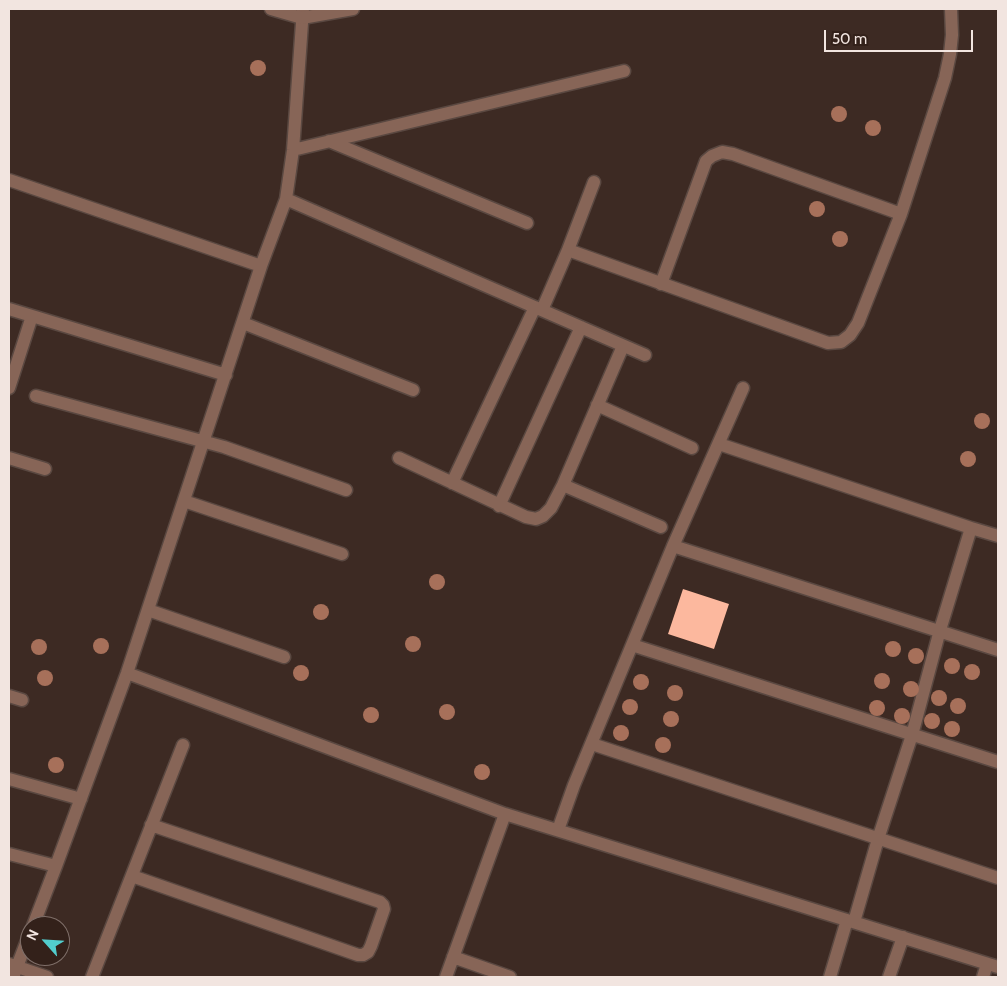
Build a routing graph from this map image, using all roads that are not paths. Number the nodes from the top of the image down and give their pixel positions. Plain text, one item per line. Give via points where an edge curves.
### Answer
1 (271, 9) edge
2 (353, 9) edge
3 (951, 9) edge
4 (303, 14) edge
5 (624, 71) dead end
6 (329, 141) junction
7 (293, 150) junction
8 (9, 180) edge
9 (594, 182) dead end
10 (286, 199) junction
11 (901, 214) junction
12 (527, 223) dead end
13 (568, 250) junction
14 (261, 266) junction
15 (661, 284) junction
16 (9, 309) edge
17 (538, 309) junction
18 (32, 316) junction
19 (243, 323) junction
20 (581, 327) junction
21 (623, 346) junction
22 (645, 355) dead end
23 (226, 375) junction
24 (9, 388) edge
25 (743, 388) dead end
26 (413, 390) dead end
27 (36, 396) dead end
28 (598, 405) junction
29 (204, 442) junction
30 (719, 444) junction
31 (692, 448) dead end
32 (9, 458) edge
33 (399, 458) dead end
34 (45, 469) dead end
35 (452, 483) junction
36 (563, 485) junction
37 (346, 490) dead end
38 (184, 501) junction
39 (499, 506) junction
40 (661, 527) dead end
41 (971, 528) junction
42 (998, 536) edge
43 (674, 546) junction
44 (342, 554) dead end
45 (148, 610) junction
46 (940, 630) junction
47 (632, 645) junction
48 (998, 650) edge
49 (284, 657) dead end
50 (127, 673) junction
51 (9, 696) edge
52 (22, 700) dead end
53 (912, 735) junction
54 (592, 744) junction
55 (183, 746) dead end
56 (998, 762) edge
57 (9, 779) edge
58 (81, 799) junction
59 (505, 814) junction
60 (151, 825) junction
61 (558, 830) junction
62 (878, 839) junction
63 (9, 854) edge
64 (56, 866) junction
65 (132, 876) junction
66 (998, 878) edge
67 (37, 916) edge
68 (851, 921) junction
69 (903, 937) junction
70 (20, 954) edge
71 (453, 958) junction
72 (993, 965) edge
73 (13, 969) edge
74 (97, 976) edge
75 (47, 977) edge
76 (446, 977) edge
77 (510, 977) edge
78 (830, 977) edge
79 (889, 977) edge
80 (983, 977) edge

1 - 4 street
2 - 4 street
3 - 11 street via 952,35 945,78
4 - 7 street
5 - 6 street
6 - 7 street
6 - 12 street
7 - 10 street
8 - 14 street
9 - 13 street
10 - 14 street
10 - 17 street
11 - 15 street via 858,323 841,342 828,343
11 - 15 street via 722,152 706,161
13 - 15 street
13 - 17 street
14 - 19 street
16 - 18 street
17 - 20 street
17 - 35 street
18 - 23 street
18 - 24 street
19 - 23 street
19 - 26 street
20 - 21 street
20 - 39 street
21 - 22 street
21 - 28 street
23 - 29 street
25 - 30 street
27 - 29 street
28 - 31 street
28 - 36 street
29 - 37 street
29 - 38 street
30 - 41 street
30 - 43 street
32 - 34 street
33 - 35 street
35 - 39 street
36 - 39 street via 543,516 526,517
36 - 40 street
38 - 44 street
38 - 45 street
41 - 42 street
41 - 46 street
43 - 46 street
43 - 47 street
45 - 49 street
45 - 50 street
46 - 48 street
46 - 53 street
47 - 53 street
47 - 54 street
50 - 58 street
50 - 59 street
51 - 52 street
53 - 56 street
53 - 62 street
54 - 61 street
54 - 62 street
55 - 60 street
57 - 58 street
58 - 64 street
59 - 61 street
59 - 71 street
60 - 65 street
60 - 65 street via 380,902 384,909 371,946 364,955 358,955
61 - 68 street
62 - 66 street
62 - 68 street
63 - 64 street
64 - 67 street
65 - 74 street
68 - 69 street
68 - 78 street
69 - 72 street
69 - 79 street
70 - 73 street
71 - 76 street
71 - 77 street
72 - 80 street
73 - 75 street

